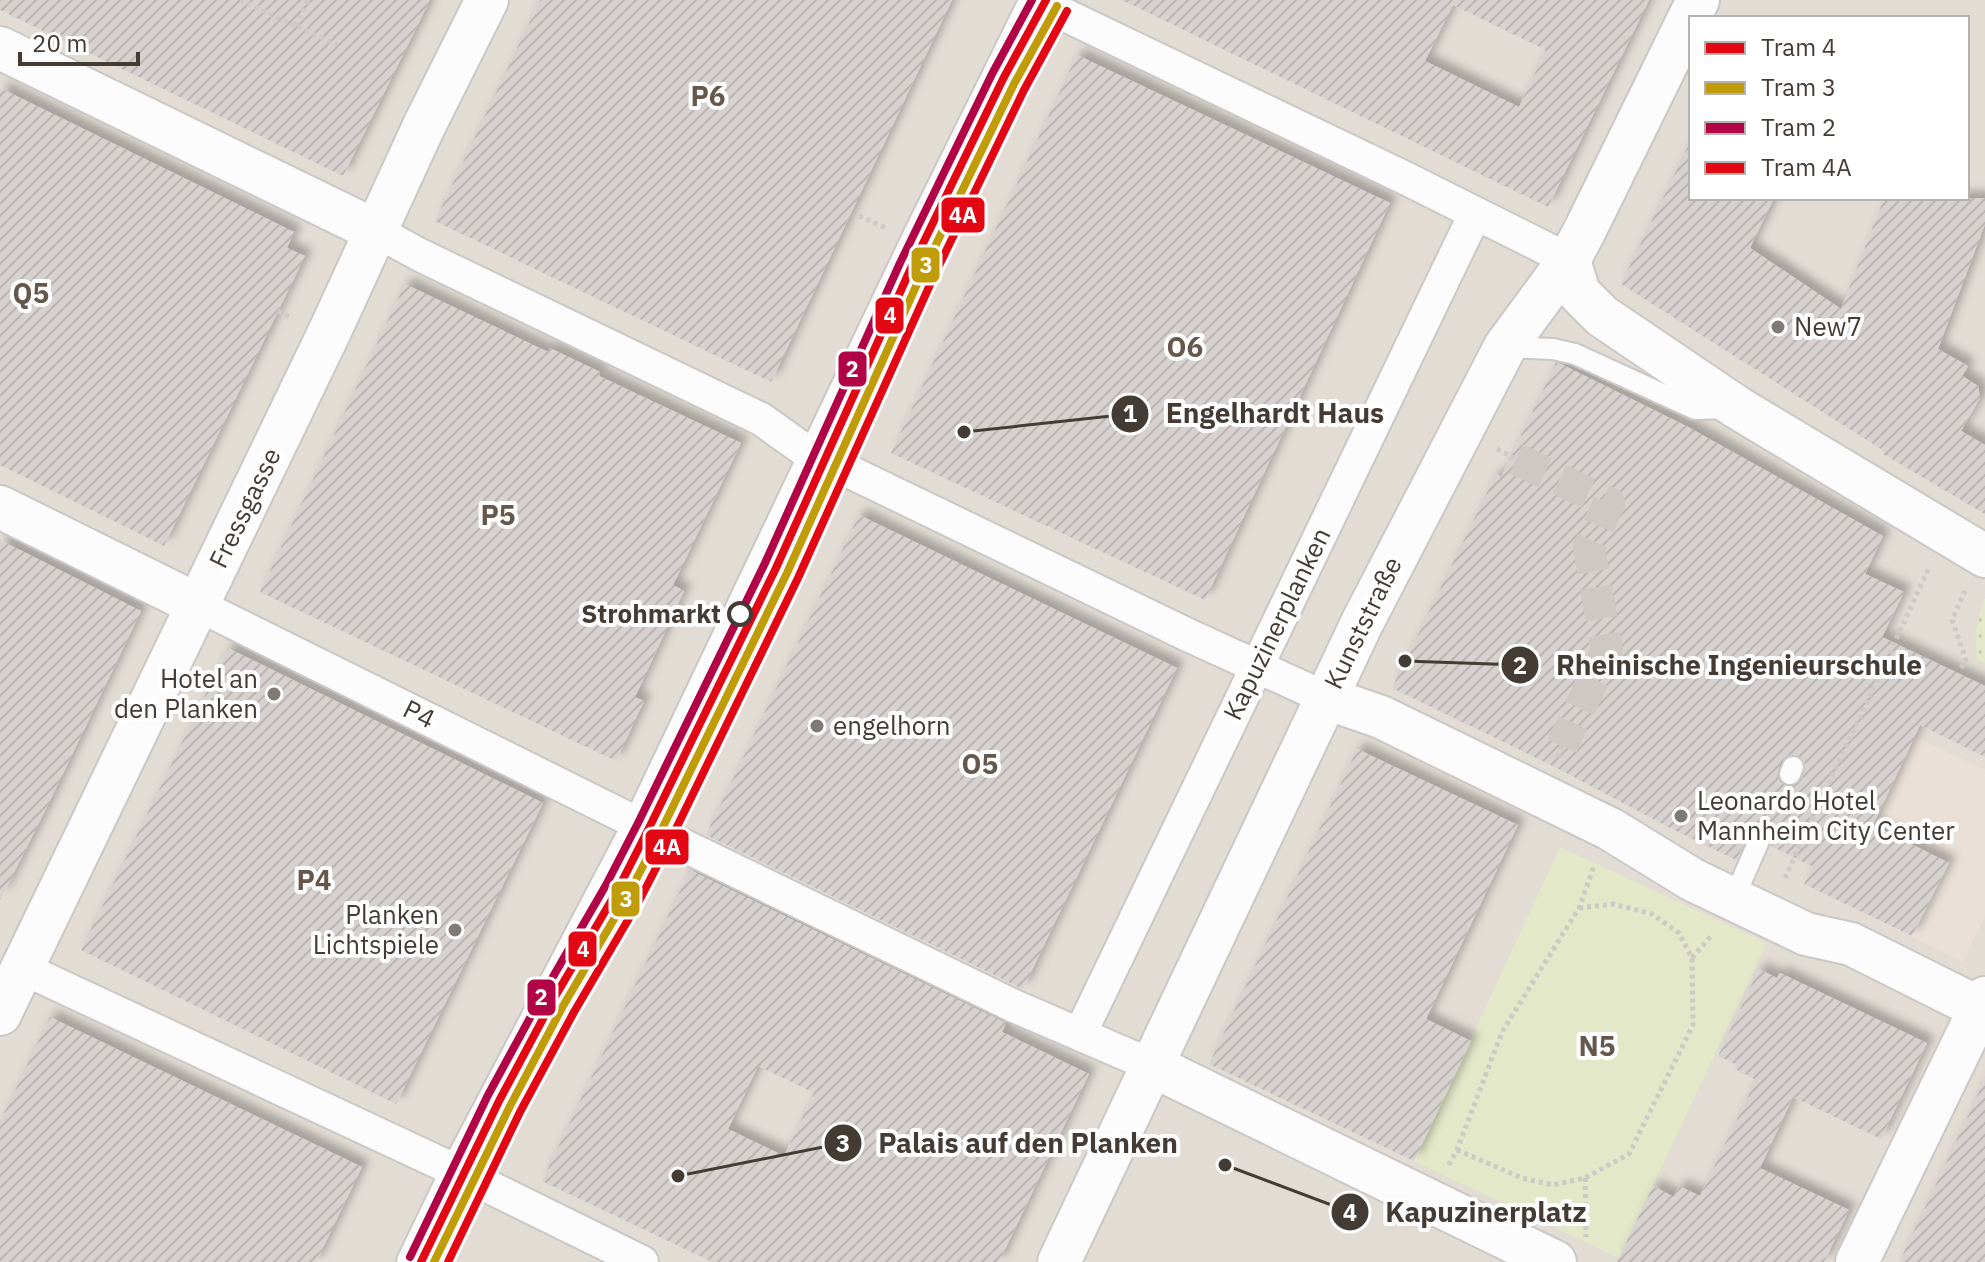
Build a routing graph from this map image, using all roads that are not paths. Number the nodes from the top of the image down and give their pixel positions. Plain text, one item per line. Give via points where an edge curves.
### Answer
1 (487, 0) edge
2 (1036, 1) edge
3 (1689, 18) edge
4 (0, 48) edge
5 (1475, 214) junction
6 (376, 231) junction
7 (1569, 260) junction
8 (1505, 347) junction
9 (1681, 369) junction
10 (1738, 408) junction
11 (1692, 418) junction
12 (815, 455) junction
13 (0, 507) edge
14 (1984, 556) edge
15 (198, 605) junction
16 (1257, 666) junction
17 (1326, 698) junction
18 (640, 823) junction
19 (1759, 841) dead end
20 (1750, 907) junction
21 (11, 962) edge
22 (1983, 1006) edge
23 (0, 1014) edge
24 (1080, 1034) junction
25 (1151, 1065) junction
26 (457, 1171) junction
27 (413, 1262) edge
28 (642, 1262) edge
29 (1059, 1262) edge
30 (1555, 1262) edge
31 (1857, 1262) edge

1 - 6 street, Fressgasse
2 - 5 street
2 - 12 street
3 - 7 street, Kunststraße
4 - 6 street
5 - 7 street
5 - 16 street, Kapuzinerplanken
6 - 12 street via 761,419
6 - 15 street, Fressgasse
7 - 8 street, Kunststraße
7 - 9 street via 1579,293 1602,316
8 - 11 lane via 1575,354
8 - 17 street, Kunststraße
9 - 10 street
9 - 11 lane via 1692,391
10 - 11 lane
10 - 14 street
12 - 16 street
12 - 18 street
13 - 15 street
15 - 18 street, P4
15 - 21 street, Fressgasse
16 - 17 street
16 - 24 street, Kapuzinerplanken
17 - 20 street via 1381,717 1596,822
17 - 25 street, Kunststraße
18 - 24 street, P4
18 - 26 street
19 - 20 lane
20 - 22 street via 1806,934 1851,944
21 - 23 street, Fressgasse
21 - 26 street
22 - 31 street
24 - 25 street, P4
25 - 29 street, Kunststraße
25 - 30 street
26 - 27 street
26 - 28 street

